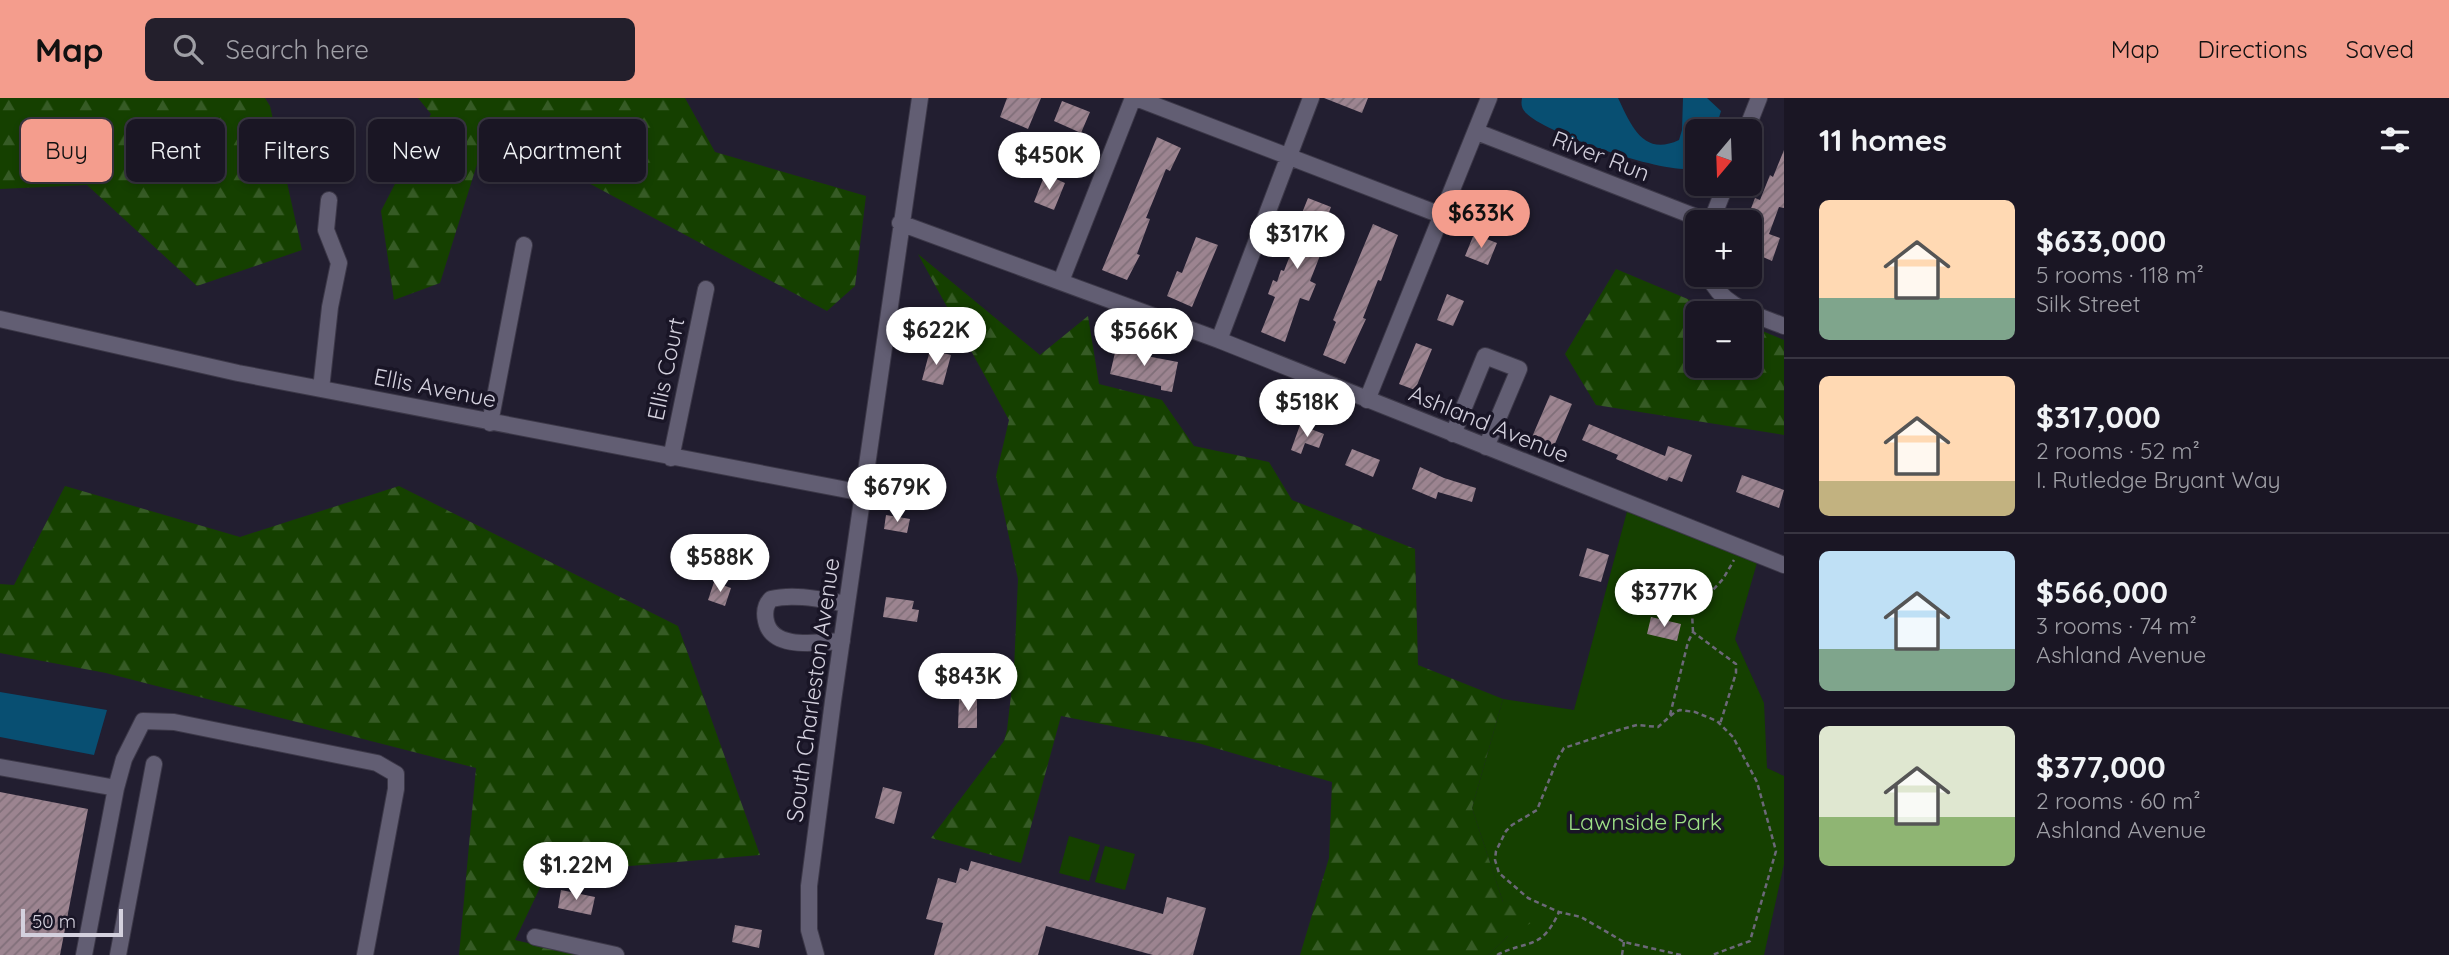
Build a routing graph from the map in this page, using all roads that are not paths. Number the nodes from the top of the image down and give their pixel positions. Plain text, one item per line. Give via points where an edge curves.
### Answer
1 (920, 98) edge
2 (1135, 98) edge
3 (1311, 98) edge
4 (1489, 98) edge
5 (1759, 98) edge
6 (1751, 119) edge
7 (1477, 132) junction
8 (1290, 156) junction
9 (329, 200) dead end
10 (1685, 212) edge
11 (1441, 215) junction
12 (901, 223) junction
13 (524, 245) dead end
14 (1061, 281) junction
15 (1714, 287) edge
16 (706, 289) dead end
17 (0, 320) edge
18 (1784, 326) edge
19 (1219, 341) junction
20 (321, 389) junction
21 (1367, 400) junction
22 (490, 422) junction
23 (1453, 434) junction
24 (1486, 447) junction
25 (671, 458) junction
26 (863, 494) junction
27 (1784, 565) edge
28 (847, 604) junction
29 (842, 641) junction
30 (154, 764) dead end
31 (0, 767) edge
32 (116, 788) junction
33 (535, 937) dead end
34 (84, 955) edge
35 (118, 955) edge
36 (365, 955) edge
37 (616, 955) edge
38 (816, 955) edge

1 - 12 street, South Charleston Avenue
2 - 8 street
2 - 14 street
3 - 8 street
4 - 7 street
5 - 6 street
7 - 10 street, River Run
7 - 11 street
8 - 11 street
8 - 19 street
9 - 20 street via 326,230 339,263
11 - 21 street
12 - 14 street, Ashland Avenue
12 - 26 street, South Charleston Avenue
13 - 22 street
14 - 19 street, Ashland Avenue
15 - 18 street via 1724,300
16 - 25 street, Ellis Court
17 - 20 street, Ellis Avenue
19 - 21 street, Ashland Avenue
20 - 22 street, Ellis Avenue
21 - 23 street, Ashland Avenue
22 - 25 street, Ellis Avenue
23 - 24 street, Ashland Avenue
23 - 24 street via 1485,356 1519,369
24 - 27 street, Ashland Avenue
25 - 26 street, Ellis Avenue
26 - 28 street, South Charleston Avenue
28 - 29 street, South Charleston Avenue
28 - 29 street via 779,597 765,610 772,634 780,639
29 - 38 street, South Charleston Avenue via 809,886 809,930
30 - 35 street
31 - 32 street
32 - 34 street
32 - 36 street via 143,721 174,722 377,763 396,774
33 - 37 street

